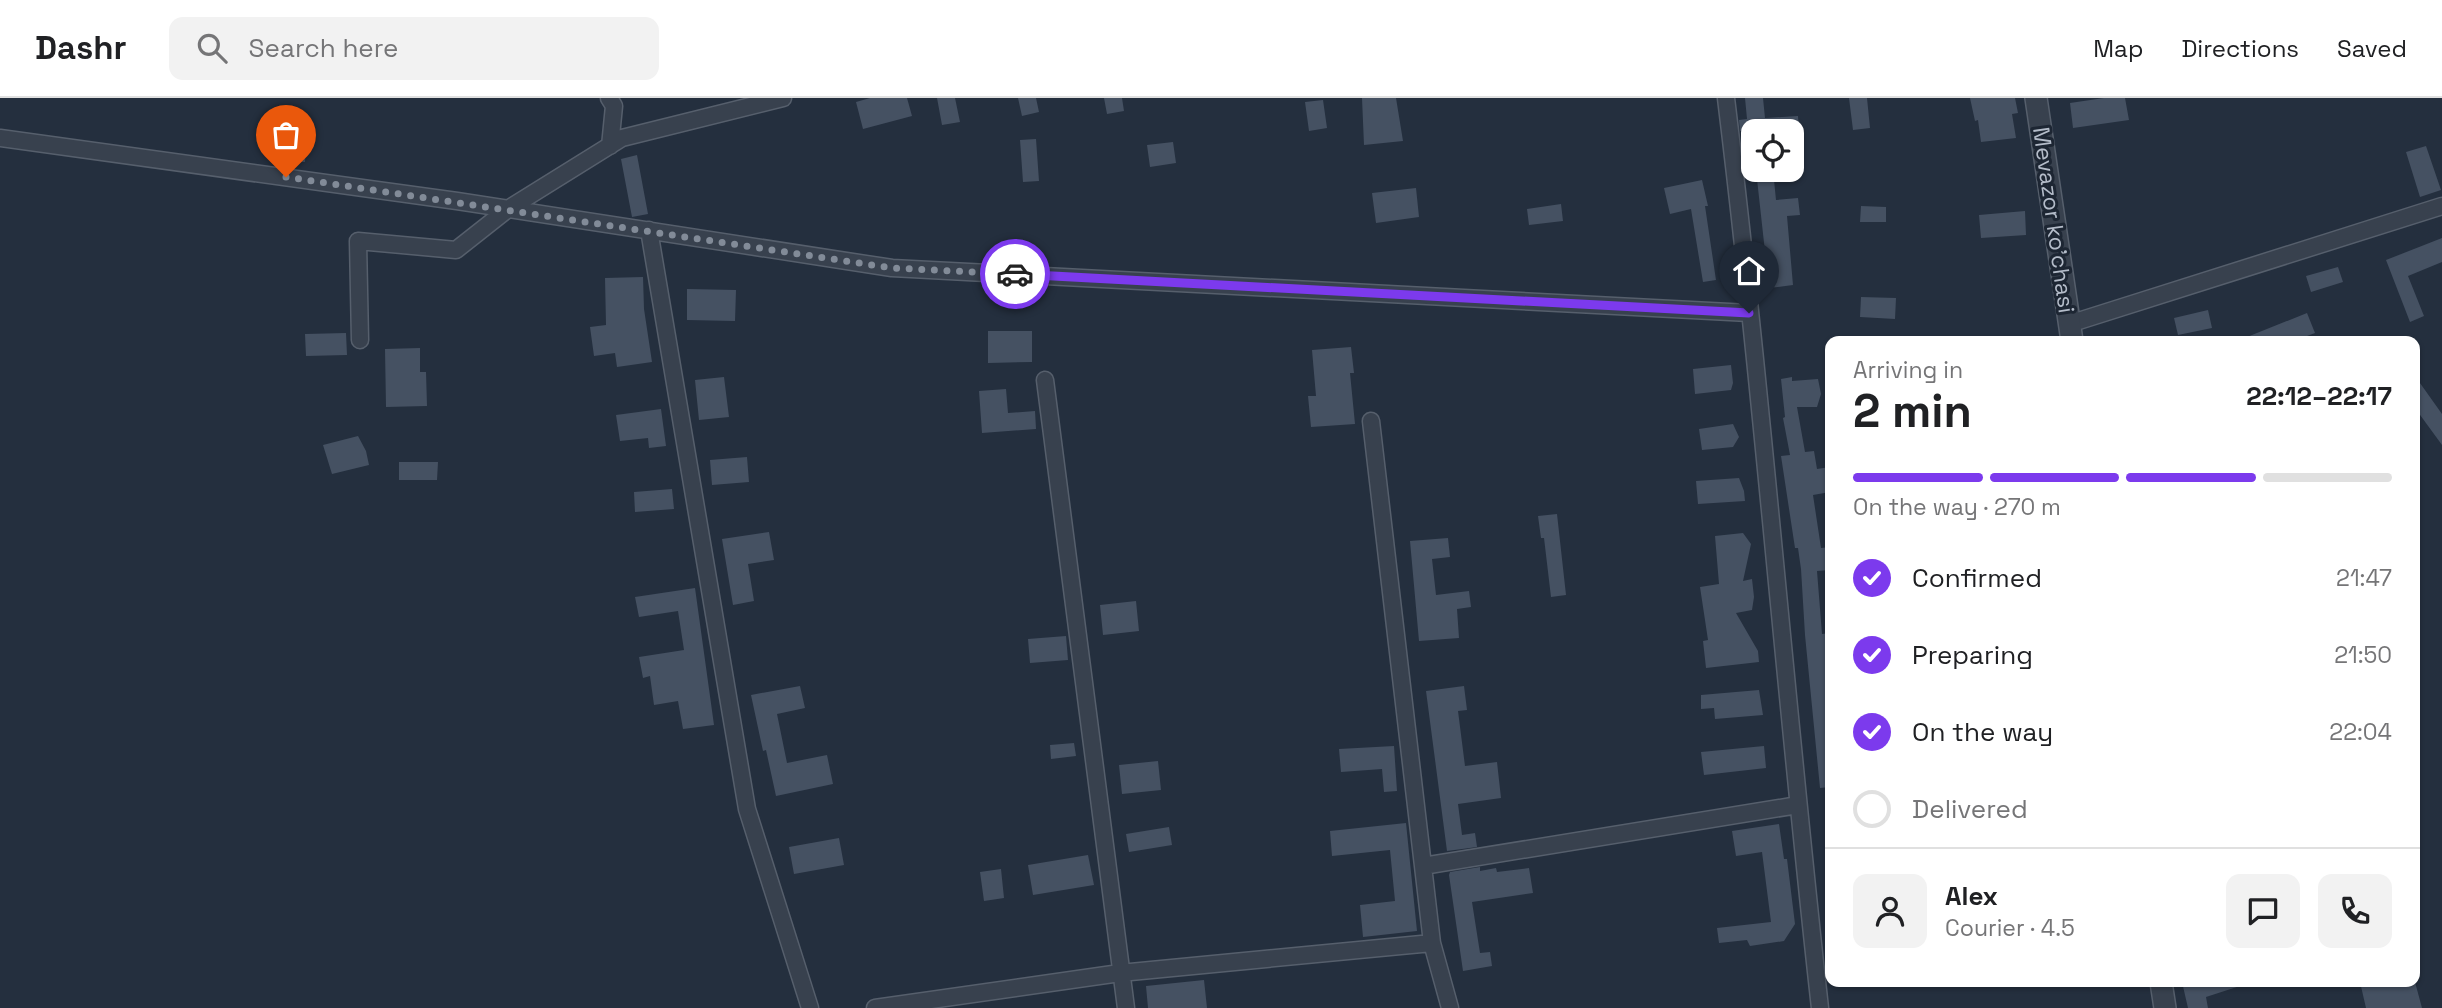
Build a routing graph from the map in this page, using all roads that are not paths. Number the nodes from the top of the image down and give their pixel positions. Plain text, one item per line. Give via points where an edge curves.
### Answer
1 (608, 98) edge
2 (783, 98) edge
3 (1726, 98) edge
4 (2036, 98) edge
5 (0, 138) edge
6 (610, 146) junction
7 (2442, 206) edge
8 (508, 209) junction
9 (649, 230) junction
10 (1749, 313) junction
11 (2071, 332) edge
12 (360, 340) dead end
13 (1045, 380) dead end
14 (1371, 421) dead end
15 (1798, 805) junction
16 (1423, 866) junction
17 (1432, 943) junction
18 (1120, 973) junction
19 (2162, 987) edge
20 (810, 1008) edge
21 (875, 1008) edge
22 (1126, 1008) edge
23 (1450, 1008) edge
24 (1820, 1008) edge
25 (2165, 1008) edge

1 - 6 street via 614,106
2 - 6 street via 622,138
3 - 10 street
4 - 11 street, Mevazor ko'chasi
5 - 8 street
6 - 8 street
7 - 11 street
8 - 9 street
8 - 12 street via 456,250 358,241
9 - 10 street via 892,268
9 - 20 street via 747,809
10 - 15 street
13 - 18 street
14 - 16 street
15 - 16 street
15 - 24 street
16 - 17 street
17 - 18 street
17 - 23 street
18 - 21 street
18 - 22 street
19 - 25 street

